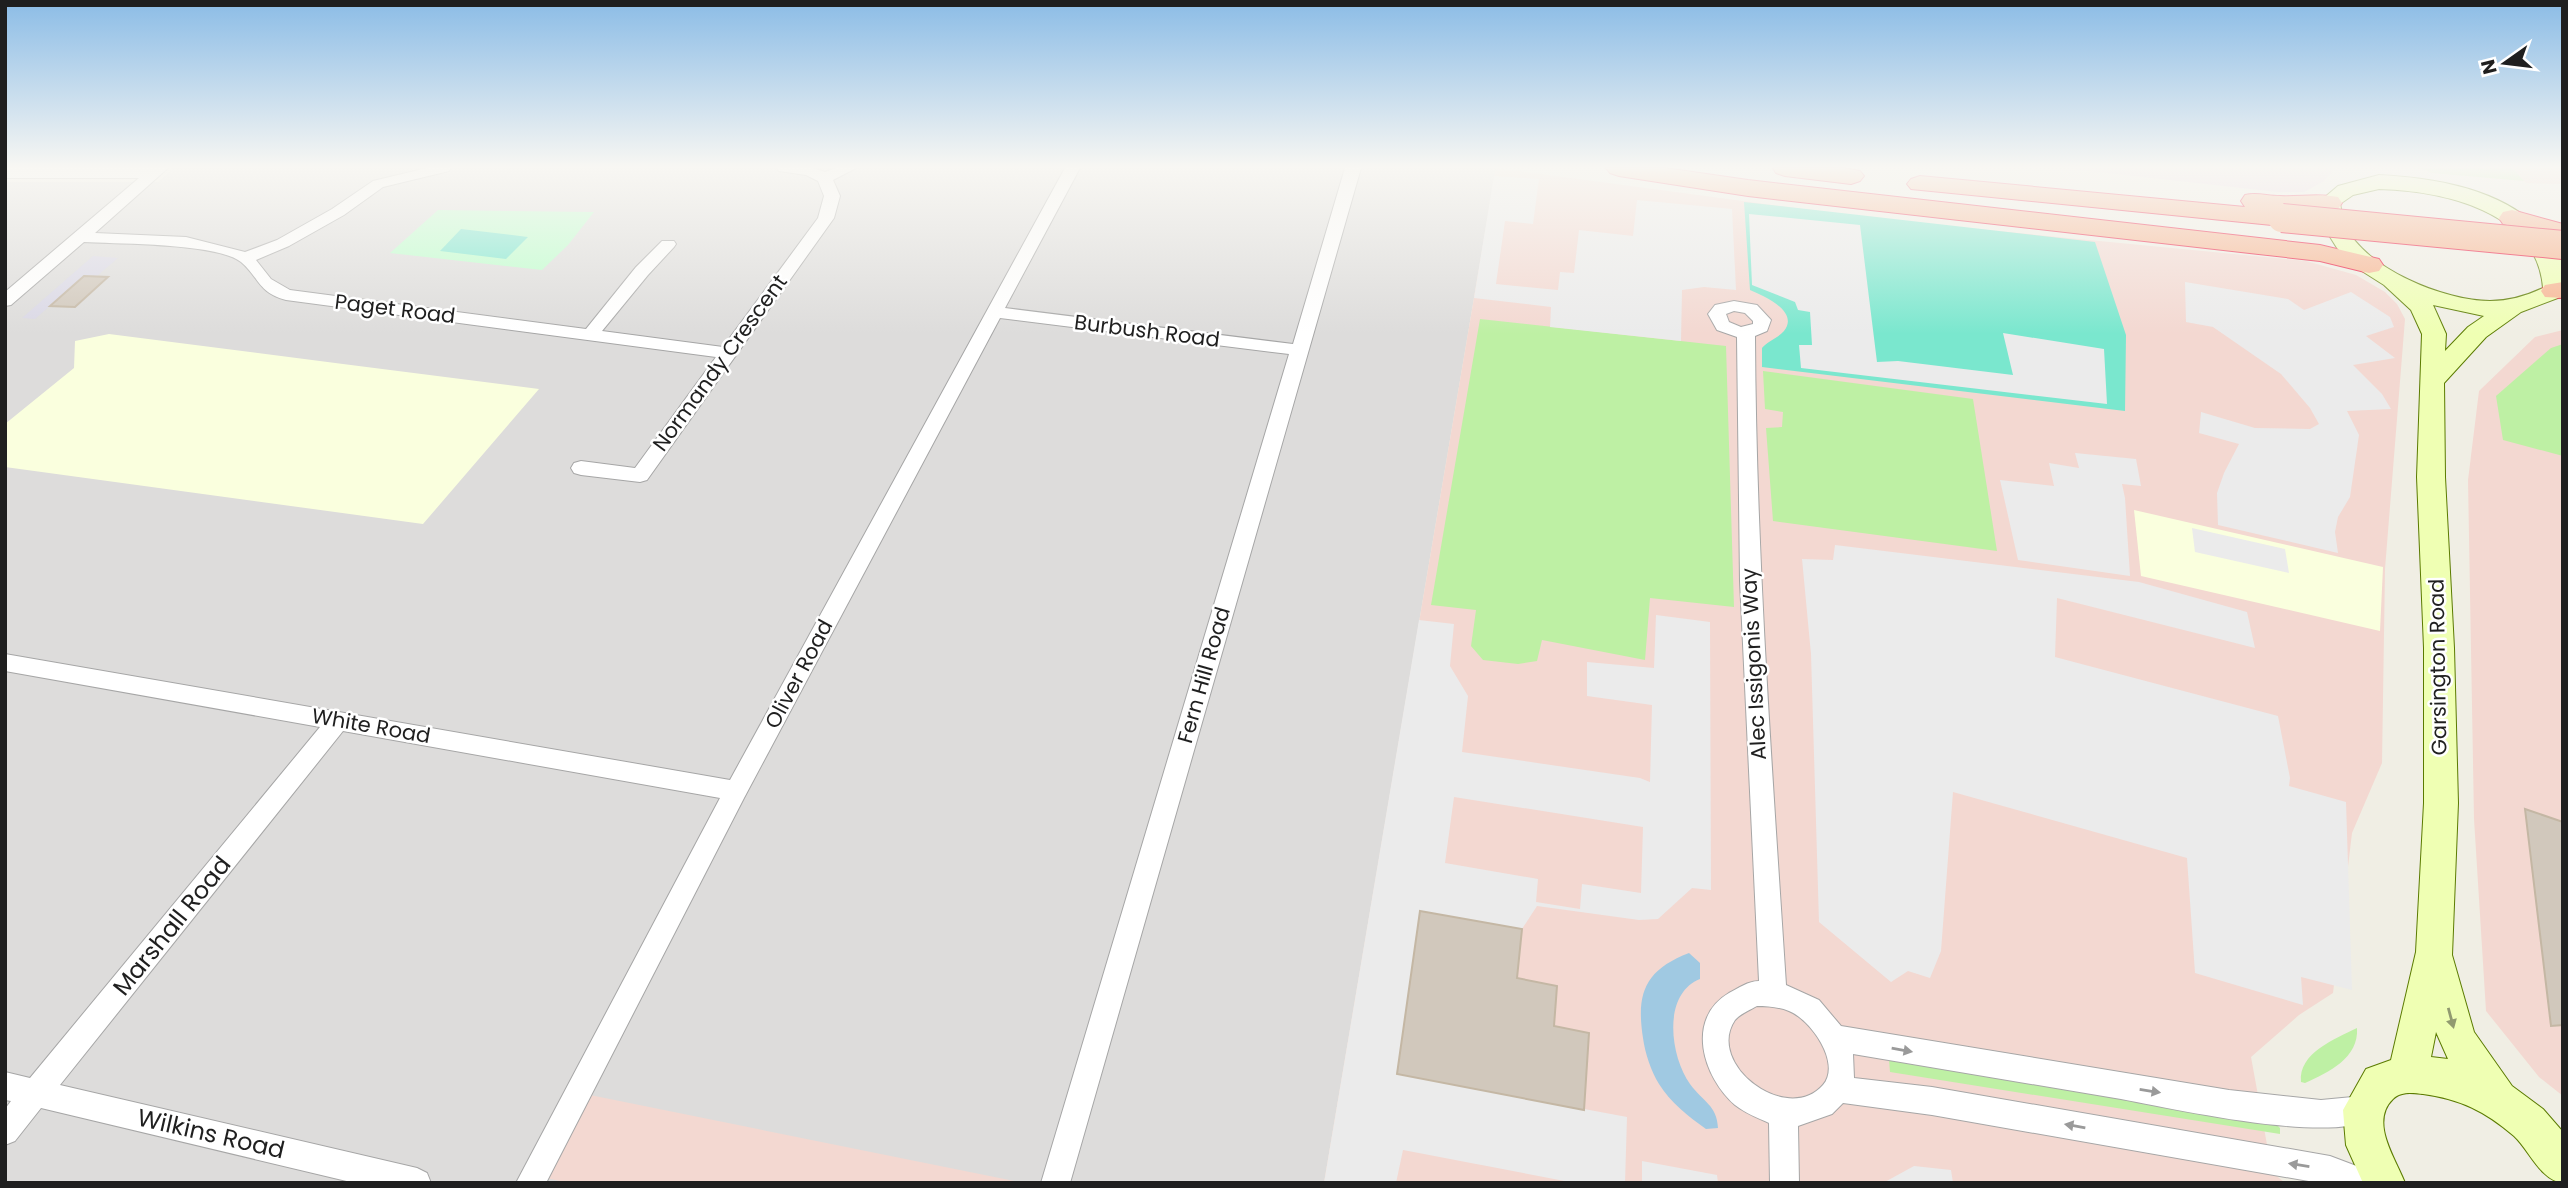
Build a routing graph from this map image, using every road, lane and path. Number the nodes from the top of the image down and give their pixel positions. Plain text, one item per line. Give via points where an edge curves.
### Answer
1 (96, 223) edge
2 (318, 223) edge
3 (822, 223) edge
4 (1042, 223) edge
5 (1337, 223) edge
6 (2060, 223) edge
7 (2267, 223) edge
8 (2272, 223) edge
9 (2333, 223) edge
10 (2518, 223) edge
11 (2532, 223) edge
12 (2286, 225) junction
13 (2563, 232) edge
14 (80, 237) junction
15 (668, 244) dead end
16 (2563, 245) edge
17 (246, 258) junction
18 (2563, 258) edge
19 (2369, 265) junction
20 (2393, 281) junction
21 (2559, 290) edge
22 (5, 301) edge
23 (2512, 307) junction
24 (994, 312) junction
25 (592, 334) junction
26 (1746, 334) dead end
27 (1300, 350) junction
28 (727, 353) junction
29 (2431, 381) junction
30 (581, 468) dead end
31 (5, 662) edge
32 (338, 721) junction
33 (736, 791) junction
34 (2434, 952) junction
35 (1773, 993) junction
36 (1835, 1038) junction
37 (2408, 1073) junction
38 (5, 1086) edge
39 (1837, 1089) junction
40 (36, 1093) junction
41 (2498, 1100) junction
42 (2363, 1110) junction
43 (1783, 1112) junction
44 (5, 1131) edge
45 (2557, 1152) edge
46 (418, 1183) edge
47 (530, 1183) edge
48 (1055, 1183) edge
49 (1785, 1183) edge
50 (2365, 1183) edge
51 (2385, 1183) edge

1 - 14 street
2 - 17 street
3 - 28 street, Normandy Crescent
4 - 24 street, Oliver Road
5 - 27 street, Fern Hill Road
6 - 19 highway via 2320,253
7 - 12 highway
8 - 12 highway
9 - 19 main road via 2343,241
10 - 21 main road via 2551,264
11 - 13 highway
12 - 16 highway, bridge
12 - 18 highway
14 - 17 street via 186,242
14 - 22 street
15 - 25 street
17 - 25 street, Paget Road via 265,283 286,295
19 - 20 main road
20 - 23 main road via 2450,304
20 - 29 main road, Garsington Road via 2423,307 2434,334
21 - 23 main road
23 - 29 main road via 2477,332
24 - 27 street, Burbush Road
24 - 33 street, Oliver Road
25 - 28 street, Paget Road
26 - 35 street, Alec Issigonis Way via 1752,629
27 - 48 street, Fern Hill Road
28 - 30 street, Normandy Crescent via 634,483
29 - 34 main road, Garsington Road via 2441,790
31 - 32 street, White Road
32 - 33 street, White Road
32 - 40 street, Marshall Road
33 - 47 street, Oliver Road
34 - 37 main road
34 -> 41 main road via 2456,1040
35 - 36 street via 1809,1008
35 - 43 street via 1745,996 1724,1010 1714,1042 1718,1061 1743,1095 1762,1107
36 - 39 street via 1842,1074
36 -> 42 street via 2229,1104 2321,1114
37 - 41 main road via 2458,1080
37 - 42 main road via 2380,1083
38 - 40 street, Wilkins Road
39 - 43 street via 1815,1109
50 -> 39 street via 2330,1170 1932,1101
40 - 44 street, Marshall Road
40 - 46 street, Wilkins Road
41 - 45 main road
42 - 51 main road via 2366,1145
43 - 49 street

